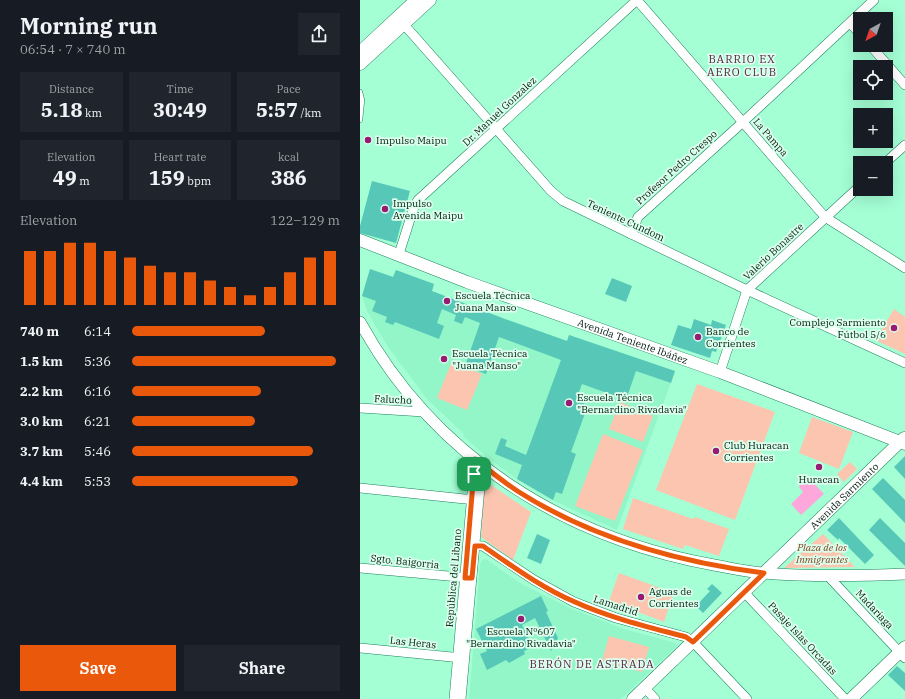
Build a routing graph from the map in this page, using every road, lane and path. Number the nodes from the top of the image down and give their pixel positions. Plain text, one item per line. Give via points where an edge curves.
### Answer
1 (416, 0) edge
2 (430, 0) edge
3 (637, 0) edge
4 (874, 0) edge
5 (401, 21) junction
6 (850, 23) junction
7 (853, 26) edge
8 (360, 52) edge
9 (876, 52) edge
10 (360, 64) edge
11 (905, 85) edge
12 (360, 92) edge
13 (360, 120) edge
14 (743, 122) junction
15 (496, 128) junction
16 (905, 145) edge
17 (893, 156) edge
18 (853, 192) edge
19 (825, 217) junction
20 (631, 234) junction
21 (360, 240) edge
22 (399, 254) junction
23 (905, 268) edge
24 (747, 290) junction
25 (360, 322) edge
26 (905, 364) edge
27 (720, 372) junction
28 (360, 408) edge
29 (424, 412) junction
30 (903, 441) edge
31 (478, 462) junction
32 (360, 488) edge
33 (475, 499) junction
34 (471, 546) junction
35 (360, 568) edge
36 (764, 573) junction
37 (905, 574) edge
38 (828, 576) junction
39 (468, 578) junction
40 (744, 592) junction
41 (693, 642) junction
42 (360, 648) edge
43 (903, 653) edge
44 (460, 657) junction
45 (645, 688) junction
46 (454, 699) edge
47 (461, 699) edge
48 (633, 699) edge
49 (655, 699) edge
50 (747, 699) edge
51 (845, 699) edge
52 (851, 699) edge

1 - 5 main road
2 - 5 main road
3 - 14 street, La Pampa
3 - 15 street, Dr. Manuel Gonzalez
4 - 6 street, Profesor Pedro Crespo
5 - 8 main road
5 - 10 main road
5 - 15 street, Teniente Cundom
6 - 7 street
6 - 14 street, Profesor Pedro Crespo
9 - 11 street
12 - 13 lane
14 - 19 street, La Pampa
14 - 20 street, Profesor Pedro Crespo via 638,217
15 - 20 street, Teniente Cundom via 563,202
15 - 22 street, Dr. Manuel Gonzalez via 418,200
16 - 17 street
18 - 19 street, Valerio Bonastre
19 - 23 street, La Pampa
19 - 24 street, Valerio Bonastre
20 - 24 street, Teniente Cundom
21 - 22 main road, Avenida Teniente Ibáñez
22 - 27 main road, Avenida Teniente Ibáñez via 467,282
24 - 26 street, Teniente Cundom
24 - 27 street, Valerio Bonastre
25 - 29 street via 386,364
27 - 30 main road, Avenida Teniente Ibáñez
28 - 29 street, Falucho
29 - 31 street
30 - 36 main road, Avenida Sarmiento
31 - 33 street, República del Libano
31 - 36 street via 524,495 588,529 687,560
32 - 33 street
33 - 34 street, República del Libano
34 - 39 street, República del Libano
34 - 41 street, Lamadrid via 483,546 534,580 574,602 616,618 686,637
35 - 39 street, Sgto. Baigorria
36 - 38 street
36 - 40 main road, Avenida Sarmiento
37 - 38 street
38 - 43 street, Madariaga
39 - 44 street, República del Libano
40 - 41 main road, Avenida Sarmiento
40 - 51 street, Pasaje Islas Orcadas
41 - 45 main road, Avenida Sarmiento
41 - 50 street, Lamadrid
42 - 44 street, Las Heras
43 - 52 main road
44 - 46 street, República del Libano
44 - 47 street, República del Libano
45 - 48 main road, Avenida Sarmiento
45 - 49 street

